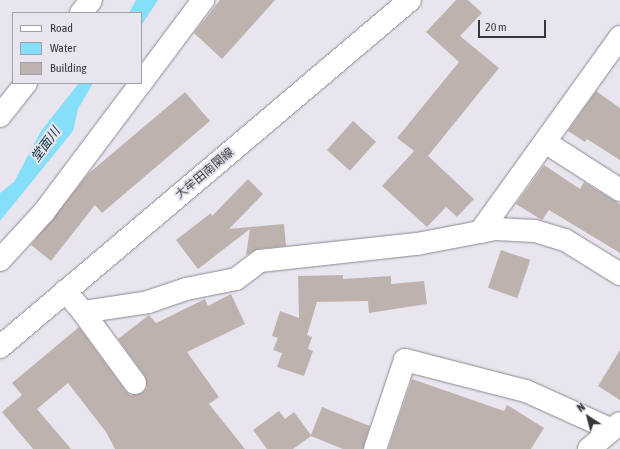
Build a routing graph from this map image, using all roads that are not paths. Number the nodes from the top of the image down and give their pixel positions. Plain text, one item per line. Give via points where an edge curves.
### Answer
1 (91, 0) edge
2 (203, 0) edge
3 (410, 0) edge
4 (82, 12) edge
5 (620, 38) edge
6 (142, 82) edge
7 (25, 84) edge
8 (140, 84) edge
9 (0, 116) edge
10 (545, 142) junction
11 (620, 190) edge
12 (480, 232) junction
13 (0, 260) edge
14 (620, 274) edge
15 (65, 291) junction
16 (83, 312) junction
17 (0, 347) edge
18 (135, 384) dead end
19 (616, 427) edge
20 (375, 449) edge
21 (589, 449) edge

1 - 4 street
2 - 6 street
3 - 15 street, 大牟田南関線
5 - 10 street
7 - 9 street
8 - 13 street via 44,212
10 - 11 street
10 - 12 street
12 - 14 street via 496,229 536,232 565,240
12 - 16 street via 417,244 260,261 236,279 186,289 148,302
15 - 16 street
15 - 17 street, 大牟田南関線
16 - 18 street
19 - 20 street via 526,391 405,360
19 - 21 street

